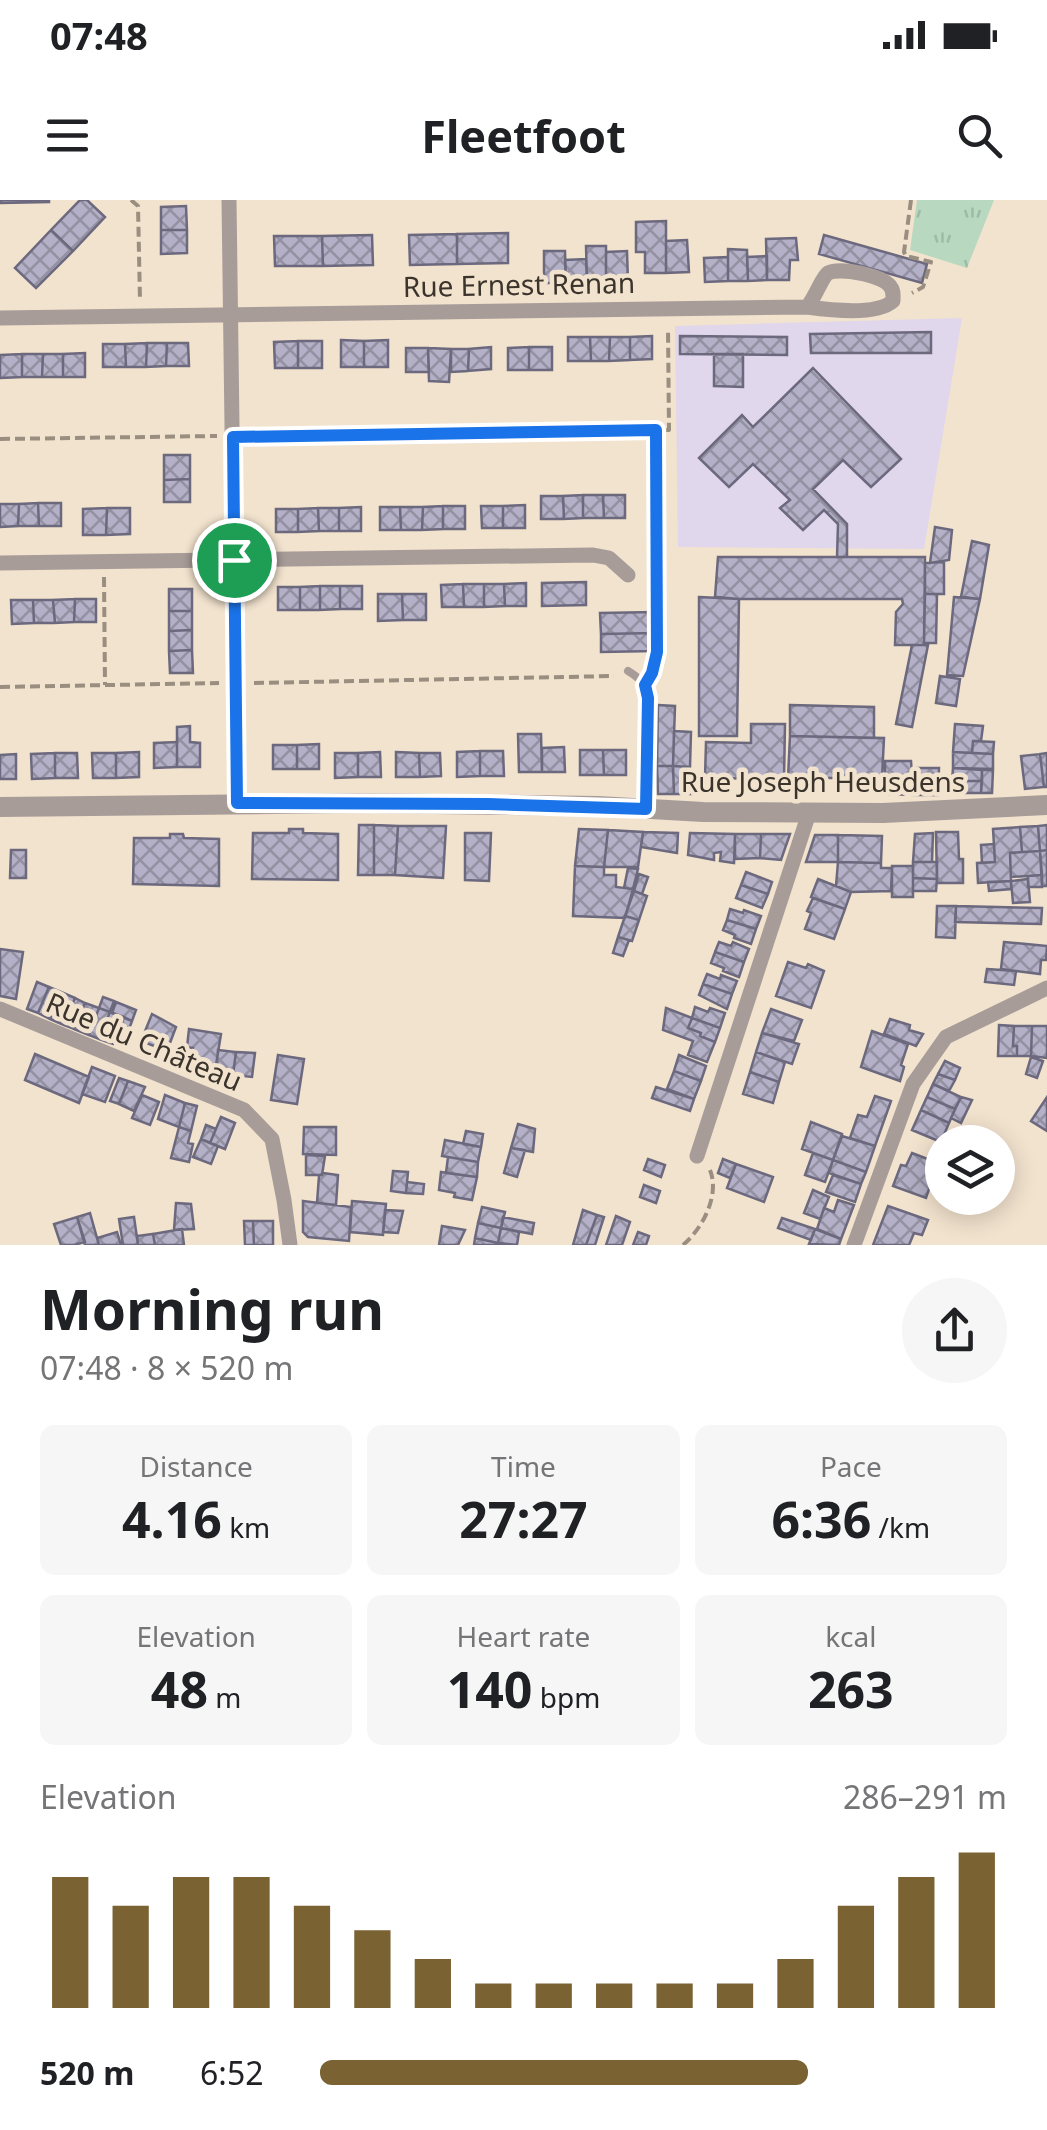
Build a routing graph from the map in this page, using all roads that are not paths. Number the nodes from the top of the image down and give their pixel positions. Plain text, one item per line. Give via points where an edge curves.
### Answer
1 (229, 200) edge
2 (807, 307) junction
3 (231, 314) junction
4 (0, 318) edge
5 (234, 560) junction
6 (0, 563) edge
7 (628, 575) dead end
8 (628, 671) road end
9 (237, 803) junction
10 (1047, 805) edge
11 (0, 807) edge
12 (646, 809) junction
13 (809, 813) junction
14 (1044, 993) edge
15 (0, 1009) edge
16 (698, 1156) road end
17 (290, 1245) edge
18 (854, 1245) edge

1 - 3 street
2 - 2 street, Rue Ernest Renan via 823,279 842,270 879,279 893,297 880,309
2 - 3 street, Rue Ernest Renan
3 - 4 street, Rue Ernest Renan
3 - 5 street
5 - 6 street
5 - 7 street via 593,555
5 - 9 street
8 - 12 lane via 645,685 648,698
9 - 11 street, Rue Joseph Heusdens
9 - 12 street, Rue Joseph Heusdens
10 - 13 street, Rue Joseph Heusdens
12 - 13 street, Rue Joseph Heusdens
13 - 16 street
14 - 18 street via 946,1037 913,1084
15 - 17 street, Rue du Château via 244,1110 272,1139

